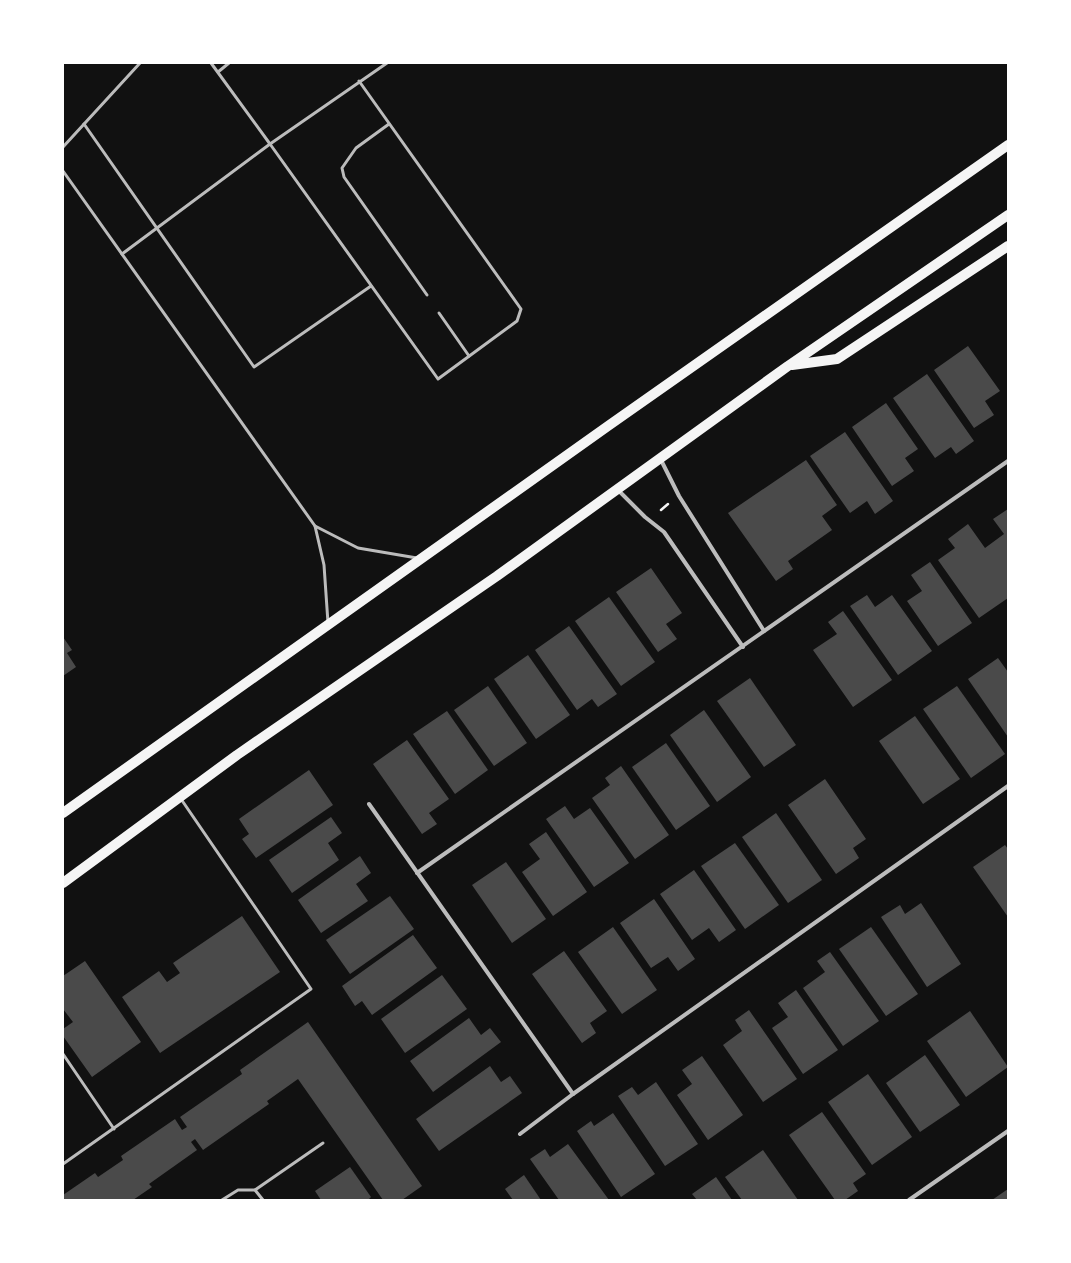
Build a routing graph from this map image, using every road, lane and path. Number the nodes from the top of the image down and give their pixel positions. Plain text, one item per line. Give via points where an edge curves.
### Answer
1 (140, 63) edge
2 (211, 63) edge
3 (229, 63) edge
4 (387, 63) edge
5 (218, 72) junction
6 (359, 81) junction
7 (84, 124) junction
8 (389, 124) junction
9 (270, 144) junction
10 (1008, 145) edge
11 (63, 147) edge
12 (63, 171) edge
13 (1008, 215) edge
14 (156, 228) junction
15 (1008, 246) edge
16 (122, 254) junction
17 (371, 286) junction
18 (427, 295) dead end
19 (439, 313) dead end
20 (469, 356) junction
21 (788, 366) junction
22 (659, 457) junction
23 (1008, 461) edge
24 (617, 488) junction
25 (670, 503) dead end
26 (661, 510) dead end
27 (314, 526) junction
28 (421, 559) junction
29 (328, 625) junction
30 (764, 631) junction
31 (743, 647) junction
32 (1008, 786) edge
33 (180, 798) junction
34 (369, 804) dead end
35 (63, 813) edge
36 (417, 873) junction
37 (63, 883) edge
38 (63, 1054) edge
39 (573, 1094) junction
40 (114, 1130) junction
41 (1008, 1131) edge
42 (520, 1134) dead end
43 (323, 1143) dead end
44 (63, 1164) edge
45 (255, 1190) junction
46 (222, 1200) edge
47 (263, 1200) edge
48 (909, 1200) edge

1 - 7 lane
2 - 5 lane
3 - 5 lane
4 - 6 lane
5 - 9 lane
6 - 8 lane
6 - 9 lane
7 - 11 lane
7 - 14 lane
8 - 18 lane via 356,148 342,168 344,177
8 - 20 lane via 521,310 517,321
9 - 14 lane
9 - 17 lane
10 - 28 main road
12 - 16 lane
13 - 21 main road
14 - 16 lane
14 - 17 lane via 254,367
15 - 21 main road via 837,358
16 - 27 lane
17 - 20 lane via 438,379
19 - 20 lane
21 - 22 main road
22 - 24 main road
22 - 30 street via 679,496
23 - 30 street
24 - 31 street via 645,517 664,532
24 - 33 main road via 496,576 236,755
25 - 26 path
27 - 28 lane via 358,548
27 - 29 lane via 324,565
28 - 29 main road
29 - 35 main road
30 - 31 street
31 - 36 street
32 - 39 street
33 - 37 main road
33 - 40 lane via 312,989
34 - 36 street
36 - 39 street
38 - 40 lane
39 - 42 street
40 - 44 lane
41 - 48 street
43 - 45 lane
45 - 46 lane via 238,1190
45 - 47 lane

